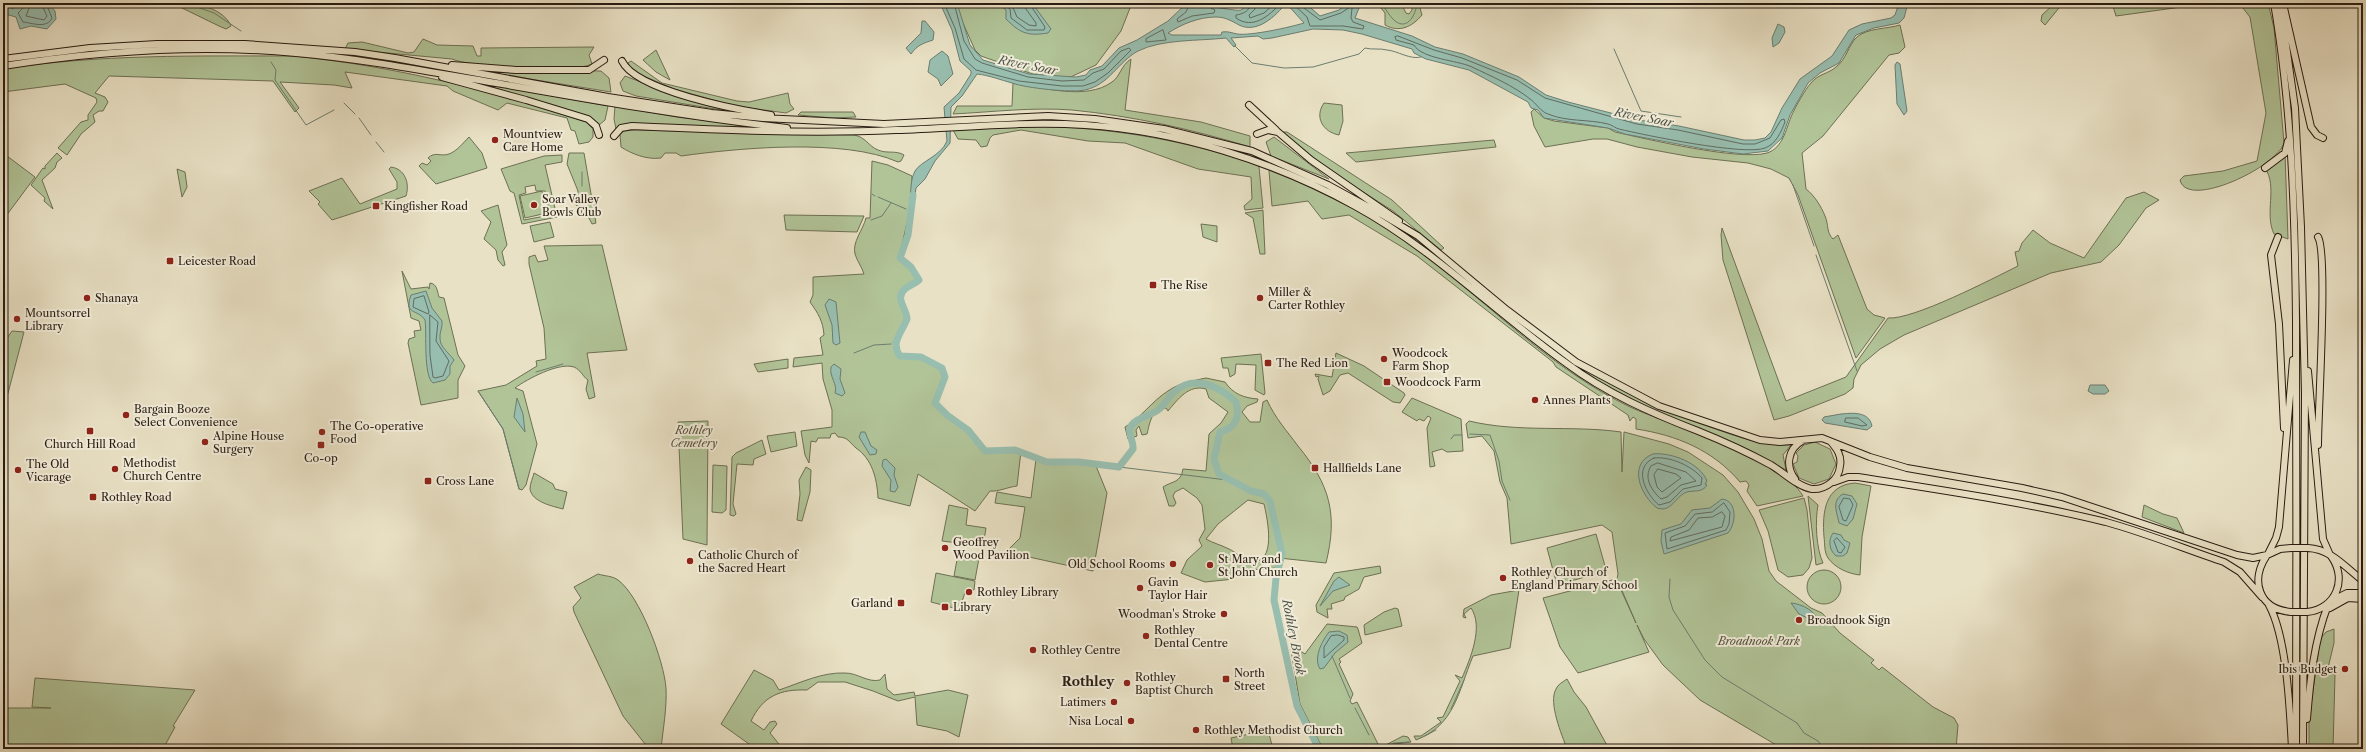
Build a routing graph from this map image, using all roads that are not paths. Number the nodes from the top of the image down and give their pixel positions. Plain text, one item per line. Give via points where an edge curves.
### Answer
1 (2274, 3) edge
2 (2280, 3) edge
3 (2283, 3) edge
4 (331, 54) junction
5 (395, 58) junction
6 (3, 59) edge
7 (604, 60) dead end
8 (622, 61) dead end
9 (3, 66) edge
10 (399, 66) junction
11 (2285, 80) junction
12 (1250, 105) dead end
13 (804, 120) junction
14 (812, 131) junction
15 (1278, 132) junction
16 (1257, 134) dead end
17 (599, 135) dead end
18 (614, 136) dead end
19 (2323, 138) dead end
20 (2265, 168) dead end
21 (1418, 236) junction
22 (2278, 237) dead end
23 (2318, 237) dead end
24 (2303, 304) junction
25 (2296, 321) junction
26 (1803, 440) junction
27 (1828, 440) junction
28 (2284, 463) junction
29 (1796, 481) junction
30 (2318, 481) junction
31 (1832, 482) junction
32 (2268, 554) junction
33 (2331, 555) junction
34 (2363, 581) edge
35 (2363, 593) edge
36 (2262, 597) junction
37 (2363, 599) edge
38 (2333, 600) junction
39 (2269, 605) junction
40 (2328, 605) junction
41 (2326, 612) junction
42 (2292, 749) edge
43 (2296, 749) edge
44 (2304, 749) edge

1 - 11 highway
2 - 24 highway via 2295,108 2302,226
3 - 19 highway via 2311,127 2316,135
4 - 5 highway via 355,52
4 - 6 highway via 245,44 158,44 90,48
4 - 9 highway via 154,51 93,54
4 - 10 highway
5 - 7 highway via 477,67 554,71 589,70
5 - 13 highway via 705,112
8 - 13 highway via 629,72 639,78 698,100
10 - 14 highway via 711,119
10 - 17 highway via 588,119 596,126
11 - 20 highway via 2288,145 2285,152
11 - 25 highway via 2291,141
12 - 15 highway
13 - 21 highway via 884,124 1048,116 1095,119 1164,129 1243,148 1284,164 1357,200
14 - 18 highway via 632,126 621,128
14 - 29 highway via 883,131 1012,124 1087,125 1163,136 1242,156 1284,172 1354,205 1414,244 1501,314 1590,379 1657,416 1743,451
15 - 16 highway via 1268,130
15 - 21 highway via 1311,160
21 - 26 highway via 1557,348 1611,382 1659,406 1746,436 1772,441
22 - 28 highway via 2271,260 2279,324
23 - 30 highway via 2321,243 2322,281
24 - 30 highway
24 - 44 highway
25 - 28 highway
25 - 43 highway
26 - 27 highway via 1816,437
26 - 29 highway via 1794,447 1789,458 1790,470
27 - 31 highway via 1837,450 1841,461 1839,473
27 - 32 highway via 1907,468 2062,497 2237,555 2253,558
28 - 32 highway via 2279,527
29 - 31 highway via 1811,489 1822,488
30 - 33 highway via 2323,539
31 - 36 highway via 1858,476 1994,499 2108,523 2224,562 2240,572
32 - 33 highway, bridge via 2280,549 2308,548
32 - 36 highway via 2258,577
33 - 34 highway
33 - 38 highway via 2339,576
35 - 38 highway via 2347,593
36 - 39 highway
37 - 41 highway via 2343,600
38 - 40 highway
39 - 40 highway, bridge via 2280,611 2291,612 2307,612
39 - 42 highway via 2278,627 2286,676
40 - 41 highway
41 - 44 highway via 2313,663

